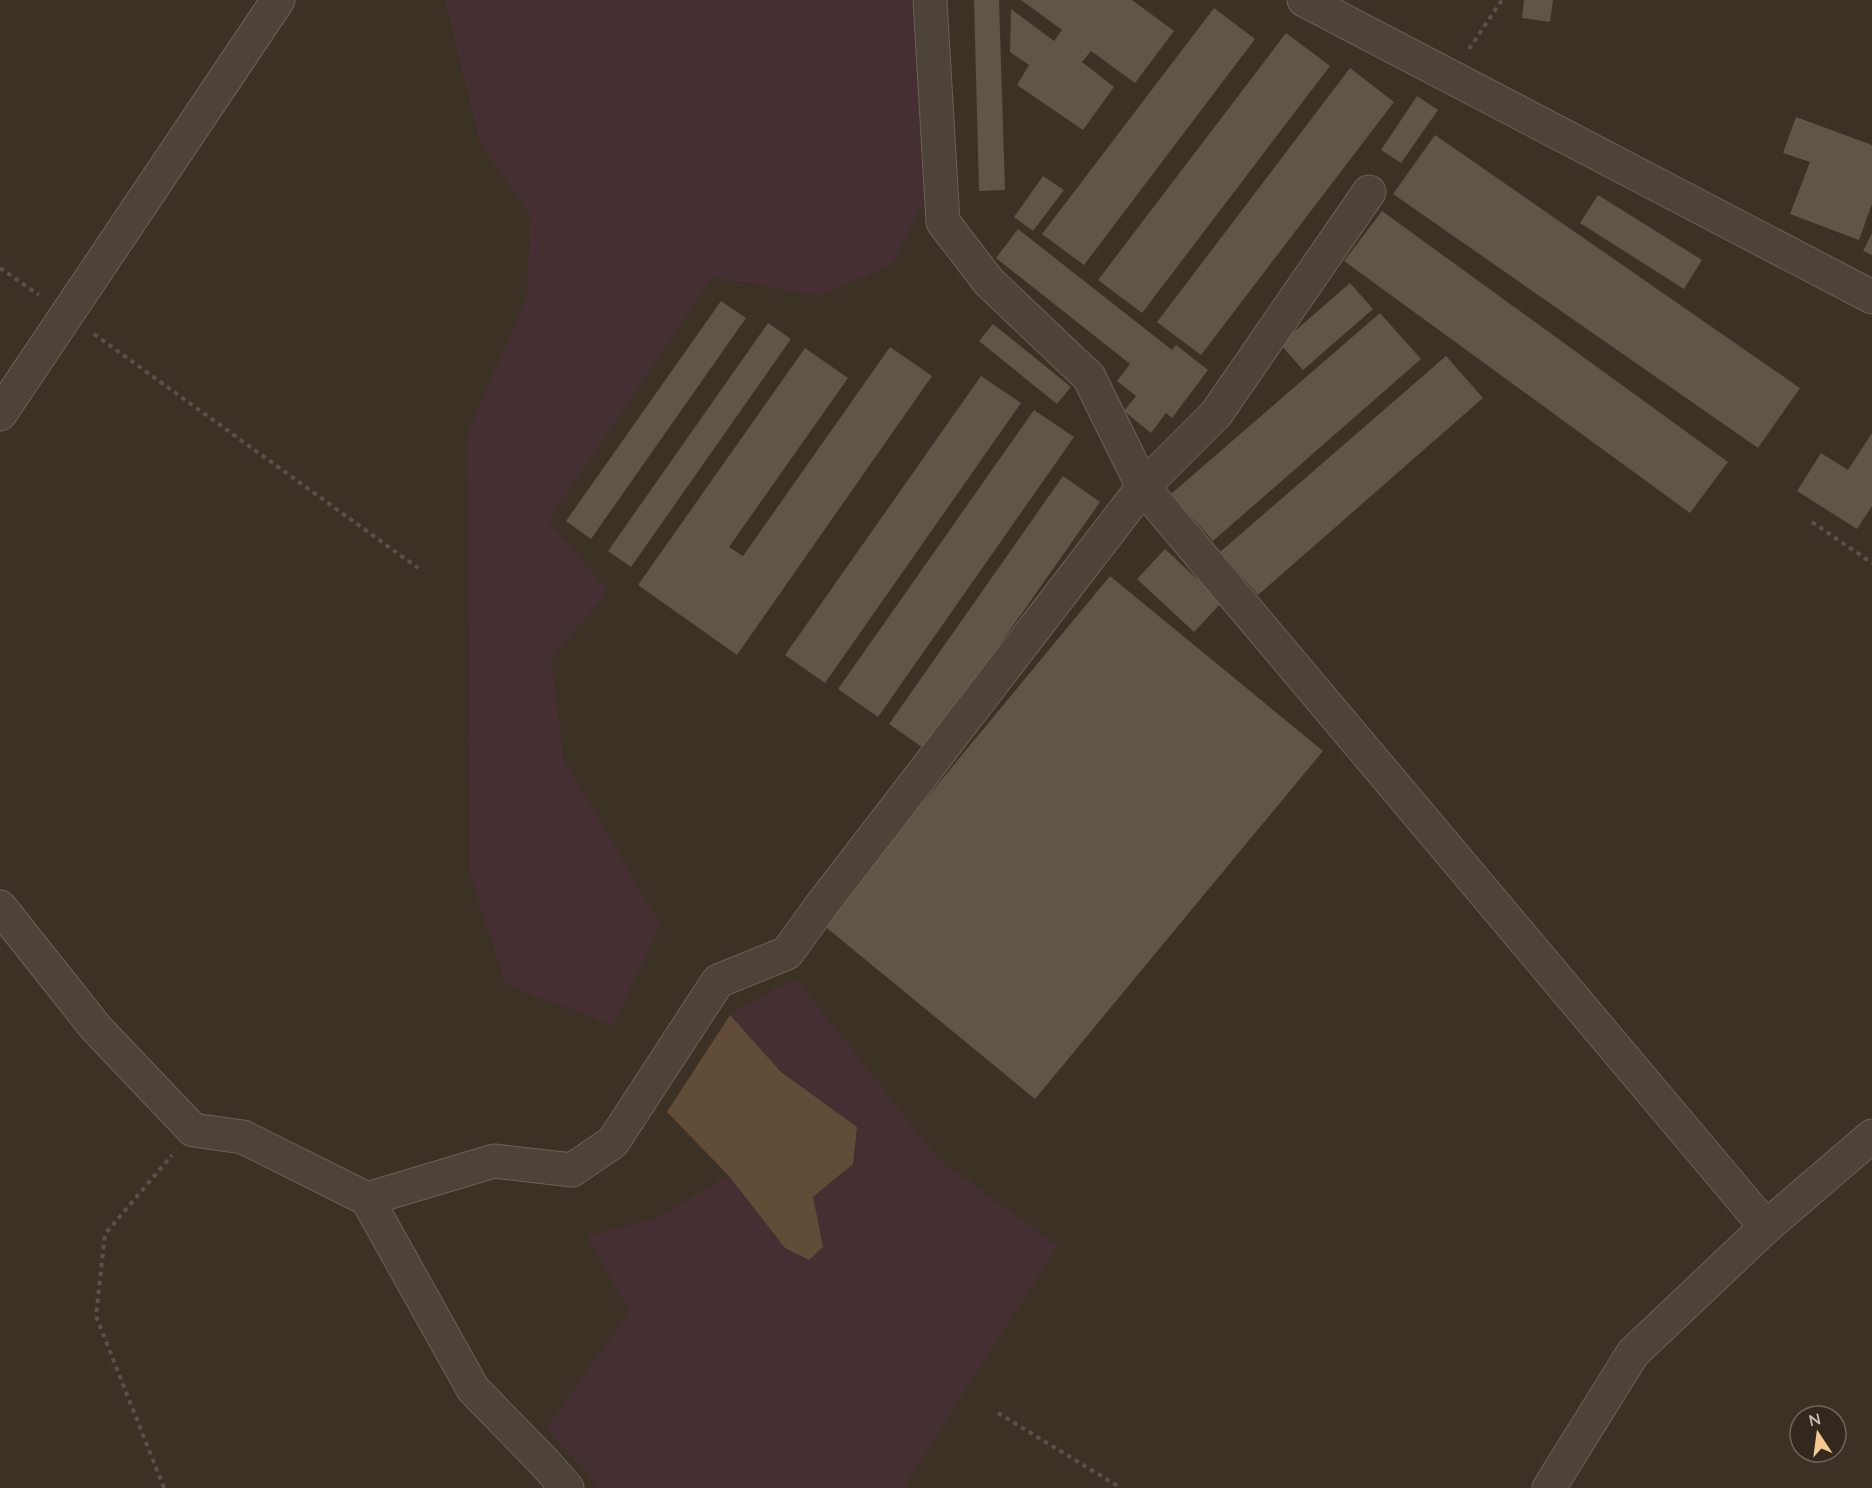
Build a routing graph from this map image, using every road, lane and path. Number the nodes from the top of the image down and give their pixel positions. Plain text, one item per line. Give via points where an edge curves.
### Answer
1 (278, 0) edge
2 (930, 0) edge
3 (1304, 0) edge
4 (1502, 0) edge
5 (1451, 76) junction
6 (1369, 192) dead end
7 (0, 268) edge
8 (1872, 297) edge
9 (68, 315) junction
10 (0, 414) edge
11 (1143, 487) junction
12 (1812, 522) dead end
13 (1872, 564) edge
14 (418, 568) dead end
15 (0, 907) edge
16 (193, 1130) junction
17 (1872, 1136) edge
18 (367, 1198) junction
19 (1766, 1227) junction
20 (998, 1413) dead end
21 (164, 1488) edge
22 (567, 1488) edge
23 (1121, 1488) edge
24 (1549, 1488) edge

1 - 9 street
2 - 11 street via 942,222 989,282 1089,377
3 - 5 street
4 - 5 path
5 - 8 street
6 - 11 street via 1216,414
7 - 9 path
9 - 10 street
9 - 14 path
11 - 18 street via 787,953 718,981 613,1142 572,1170 494,1161
11 - 19 street
12 - 13 path
15 - 16 street via 96,1028
16 - 18 street via 243,1137
16 - 21 path via 105,1234 96,1316
17 - 19 street
18 - 22 street via 473,1389
19 - 24 street via 1633,1353
20 - 23 path

